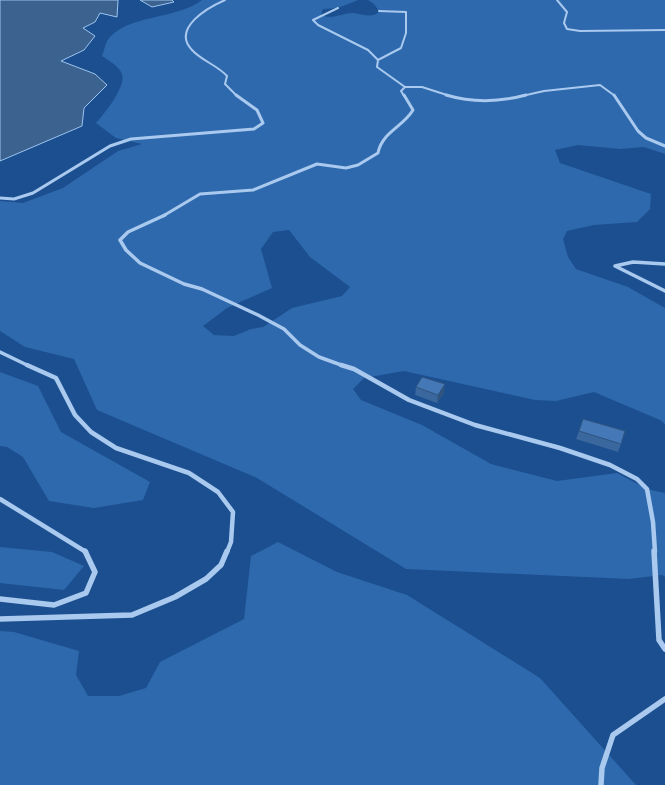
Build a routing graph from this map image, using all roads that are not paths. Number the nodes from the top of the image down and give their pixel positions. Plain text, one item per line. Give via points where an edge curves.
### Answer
1 (225, 0) edge
2 (557, 0) edge
3 (338, 8) dead end
4 (379, 11) dead end
5 (665, 30) edge
6 (378, 60) junction
7 (406, 87) junction
8 (665, 146) edge
9 (0, 198) edge
10 (665, 264) edge
11 (665, 291) edge
12 (0, 352) edge
13 (0, 499) edge
14 (0, 599) edge
15 (0, 619) edge
16 (665, 649) edge
17 (665, 699) edge
18 (601, 785) edge

1 - 9 street via 202,12 190,23 187,42 191,50 228,76 225,84 228,90 253,106 263,117 264,123 254,129 131,138 110,146 33,193 14,199
2 - 5 street via 566,12 564,23 567,29
3 - 6 street via 313,20 368,50
4 - 6 street via 406,12 407,18 402,45 397,51
6 - 7 street via 377,67
7 - 8 street via 422,86 448,96 482,101 507,100 544,91 600,85 610,91 644,137
7 - 16 street via 401,91 413,110 411,116 385,136 378,144 378,153 358,165 346,168 317,164 253,190 200,194 167,214 128,232 120,240 126,250 140,263 258,315 284,329 300,345 319,357 354,369 409,400 476,426 560,448 610,465 637,479 647,489 653,522 659,640
10 - 11 street via 644,262 622,263 615,266
12 - 15 street via 56,378 75,416 91,432 116,448 189,473 218,492 233,512 231,542 221,565 206,579 181,594 132,615
13 - 14 street via 85,552 95,572 86,593 54,605
17 - 18 street via 613,735 602,768

